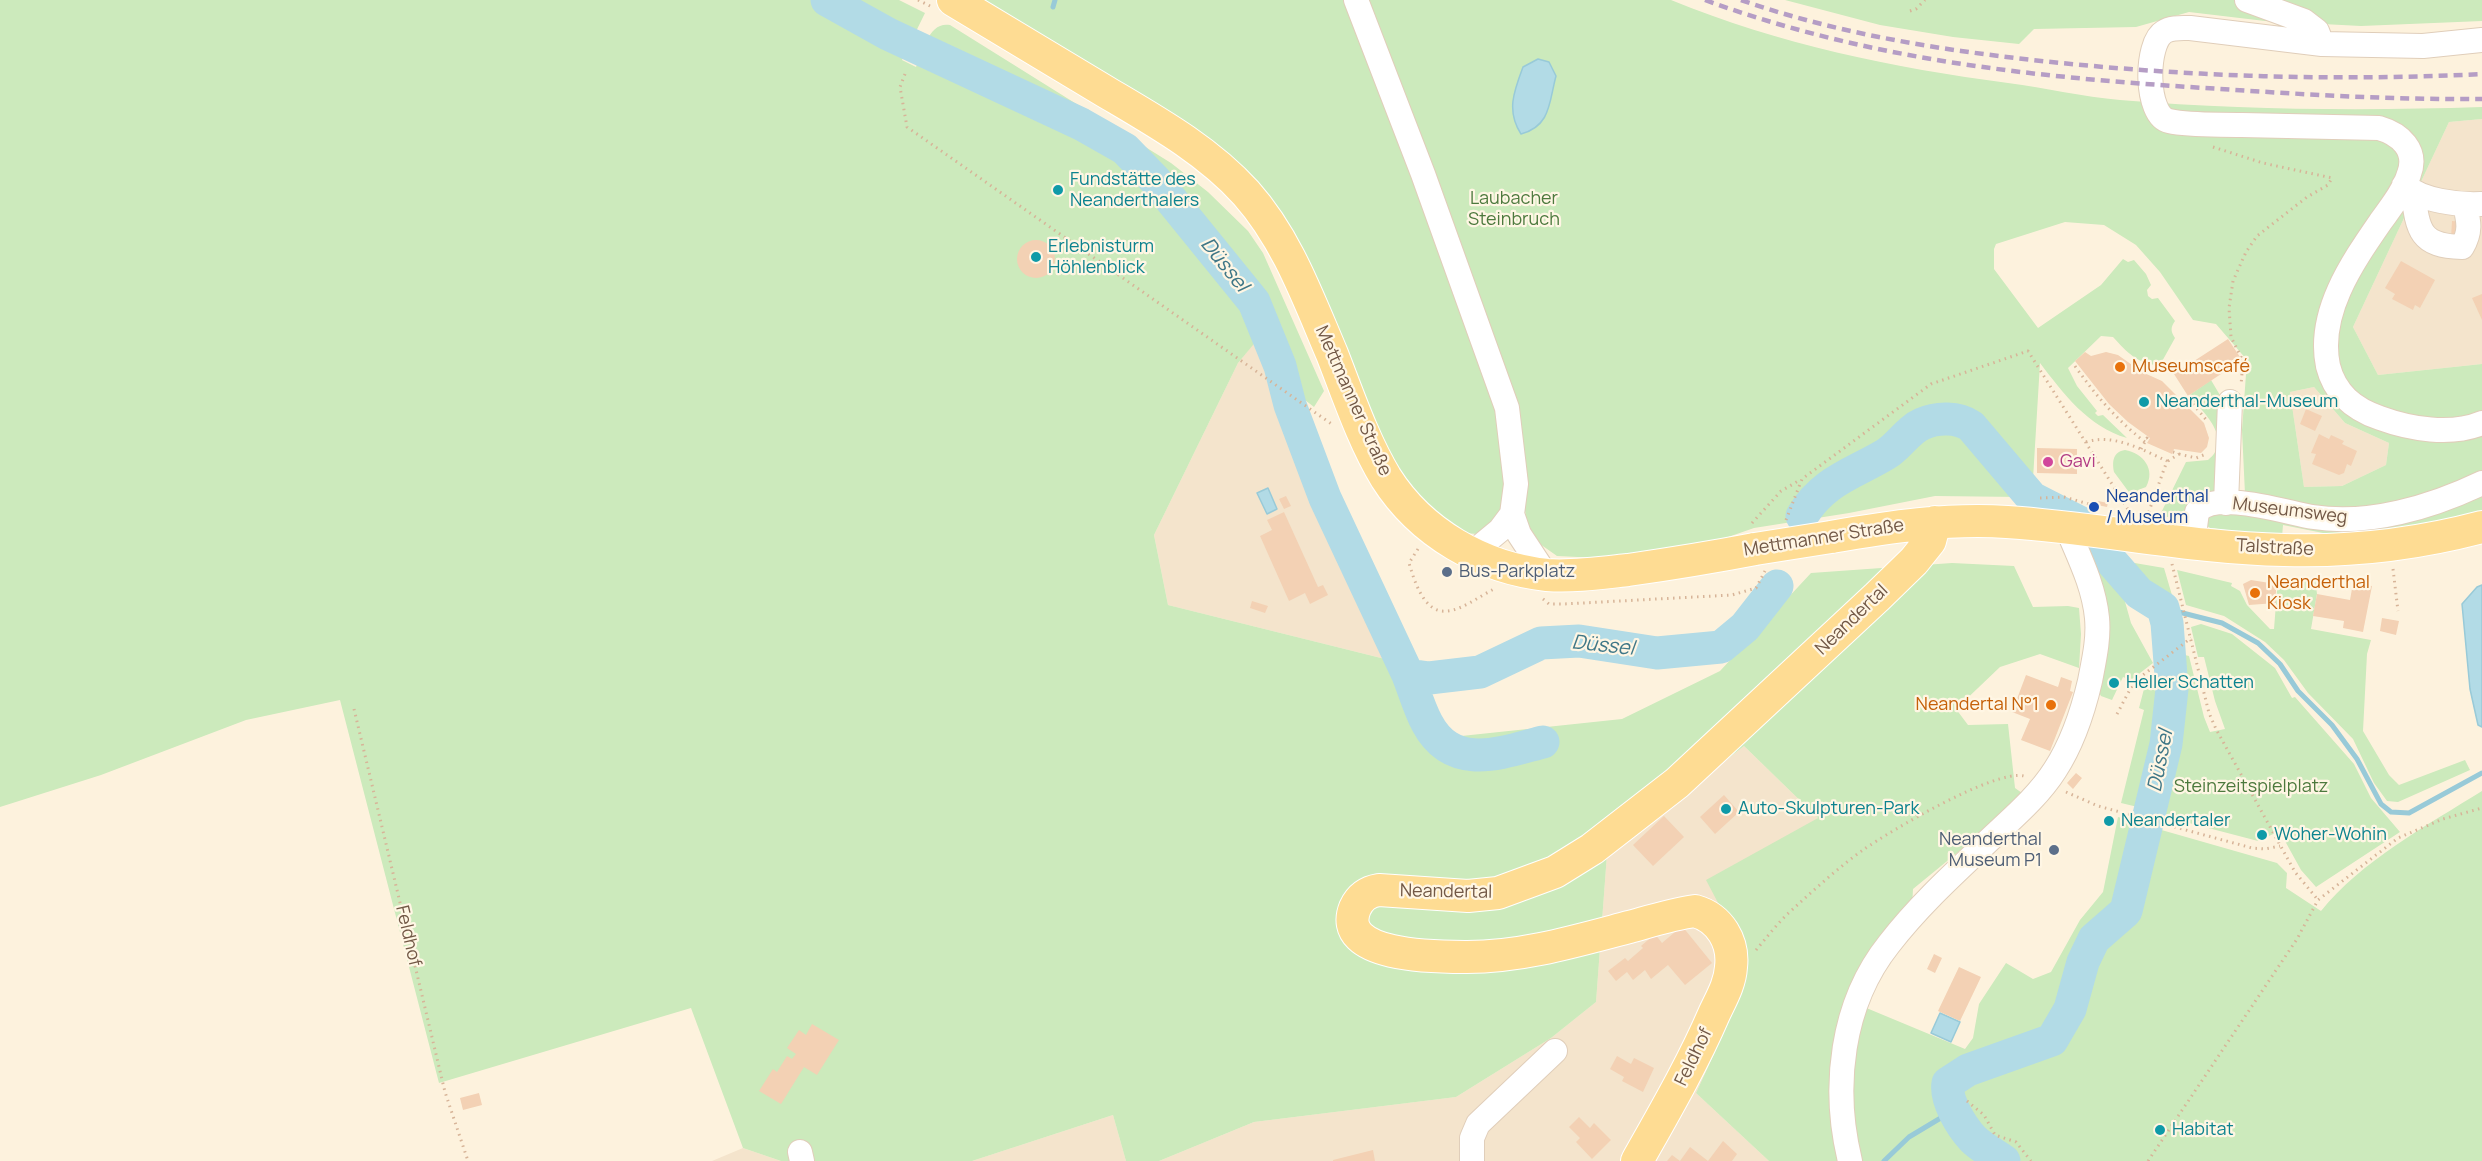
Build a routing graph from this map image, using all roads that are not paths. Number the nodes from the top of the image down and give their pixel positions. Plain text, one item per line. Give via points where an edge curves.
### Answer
1 (1356, 0) edge
2 (2247, 0) edge
3 (944, 4) edge
4 (2482, 40) edge
5 (2322, 44) junction
6 (2409, 189) junction
7 (2474, 204) edge
8 (2235, 397) road end
9 (2482, 423) edge
10 (2482, 483) edge
11 (2226, 503) junction
12 (1512, 514) junction
13 (1935, 522) junction
14 (2482, 527) edge
15 (2071, 528) junction
16 (2193, 542) junction
17 (1471, 554) junction
18 (1543, 589) junction
19 (1729, 946) joint
20 (1555, 1051) dead end
21 (1472, 1161) edge
22 (1637, 1161) edge
23 (1850, 1161) edge

1 - 12 lane via 1507,408 1516,484
2 - 5 lane via 2304,21 2317,31
3 - 17 main road, Mettmanner Straße via 1163,126 1245,192 1273,227 1292,262 1386,477 1413,512
4 - 5 lane via 2424,46
5 - 6 lane via 2190,28 2163,32 2152,51 2156,111 2168,121 2379,128 2392,132 2409,150
6 - 7 lane
6 - 7 lane via 2424,237 2444,247 2462,247 2469,236
6 - 9 lane via 2365,244 2335,301 2326,330 2326,352 2333,380 2350,404 2384,420 2443,430
8 - 11 lane
10 - 11 lane, Museumsweg via 2434,501 2356,519 2315,517
11 - 16 lane, Museumsweg via 2210,503 2200,509
12 - 17 lane via 1500,530
12 - 18 lane
13 - 15 main road, Mettmanner Straße via 2006,522
13 - 18 main road, Mettmanner Straße, bridge via 1831,537 1760,560 1611,572
13 - 19 main road, Neandertal via 1930,541 1877,597 1677,783 1592,849 1555,872 1498,893 1468,896 1369,891 1360,898 1353,915 1356,933 1362,941 1425,954 1467,957 1546,948 1695,911 1716,921
14 - 16 main road, Talstraße via 2390,546 2323,550
15 - 16 main road, Talstraße via 2121,523
15 - 23 lane via 2096,604 2097,643 2076,726 2047,781 1930,896 1887,946 1864,985 1846,1044 1841,1079 1843,1126
17 - 18 main road, Mettmanner Straße via 1507,568
19 - 22 main road, Feldhof via 1729,981 1701,1044
20 - 21 lane via 1478,1124 1472,1138

